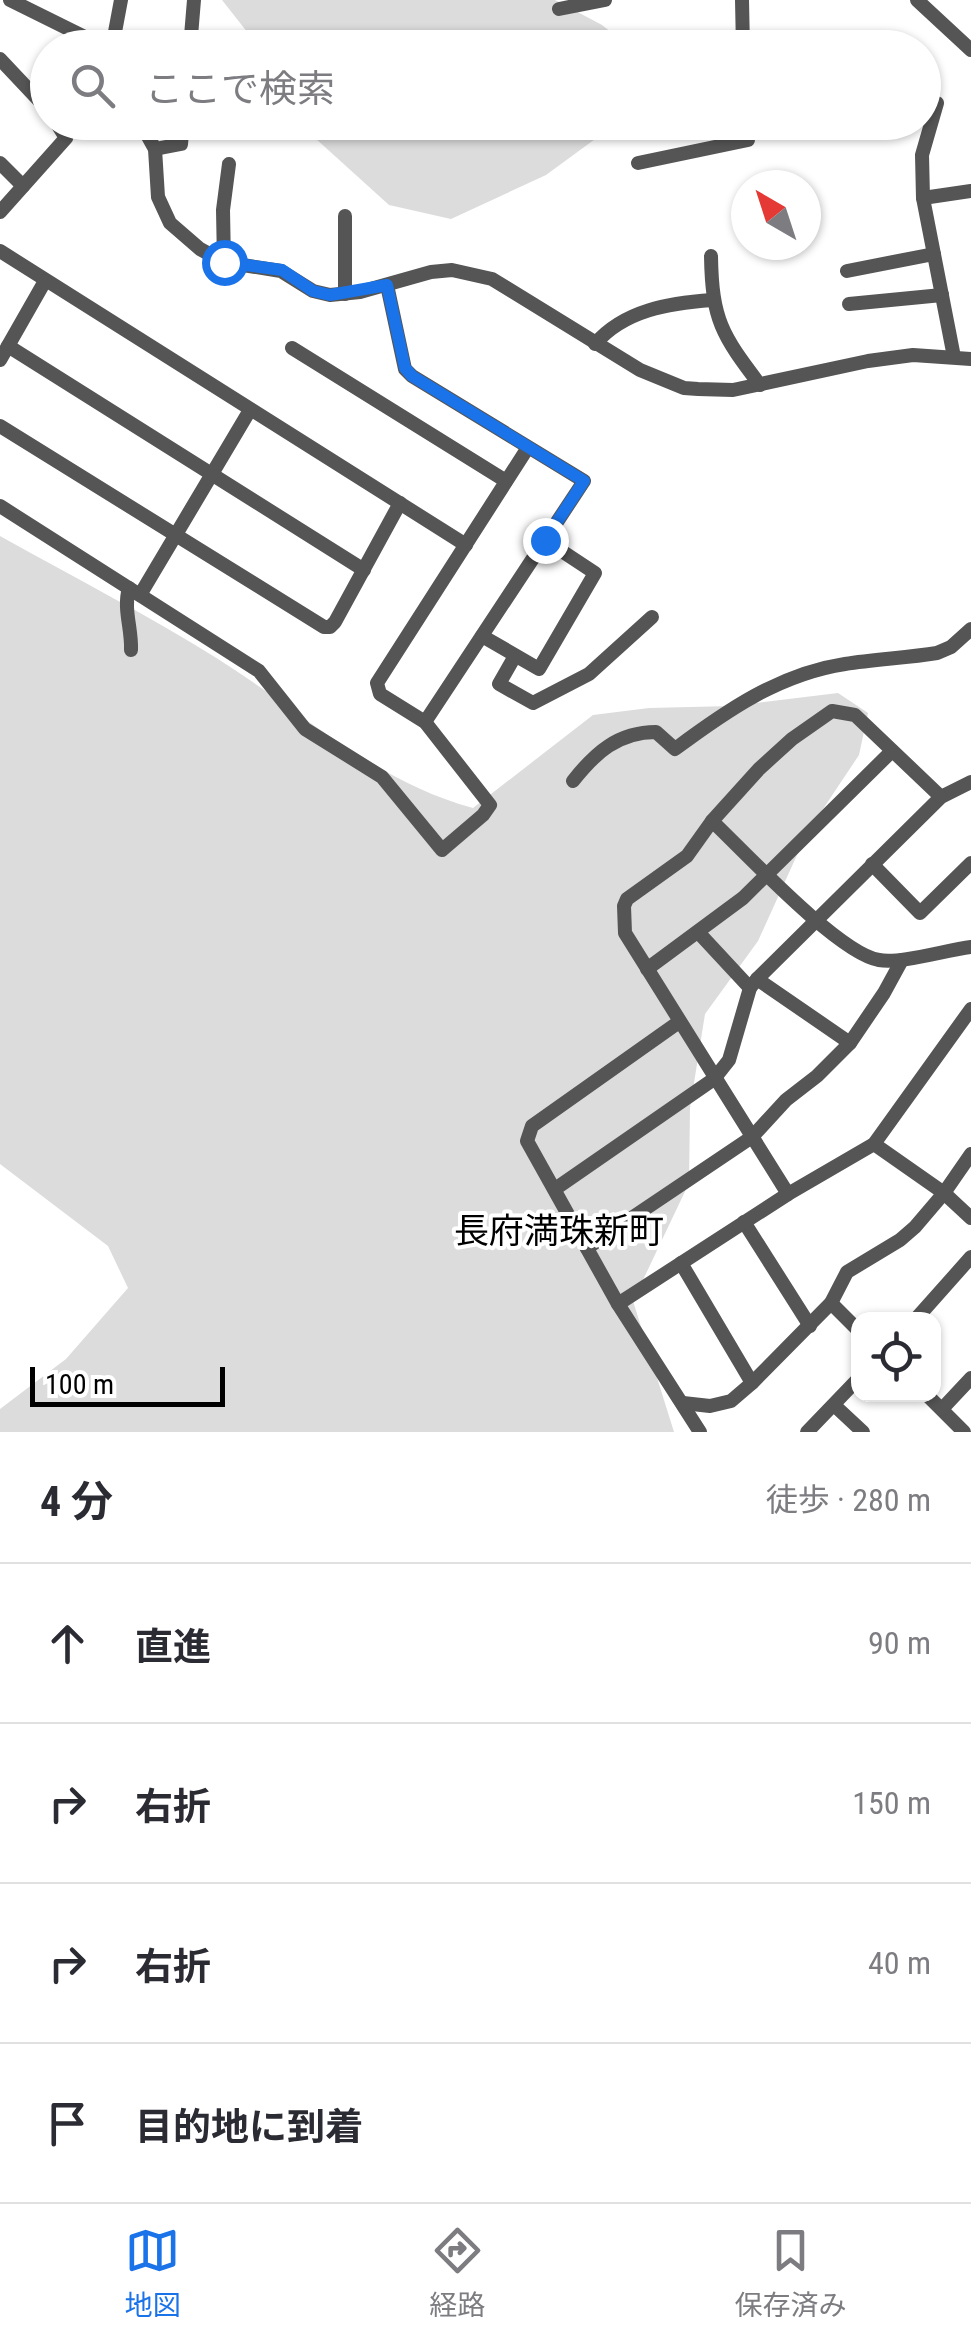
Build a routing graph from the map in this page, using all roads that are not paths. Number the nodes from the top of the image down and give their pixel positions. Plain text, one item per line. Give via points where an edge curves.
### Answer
1 (10, 0) edge
2 (121, 0) edge
3 (194, 0) edge
4 (605, 0) edge
5 (742, 0) edge
6 (918, 0) edge
7 (559, 9) dead end
8 (72, 30) edge
9 (114, 30) edge
10 (192, 30) edge
11 (743, 30) edge
12 (971, 50) edge
13 (0, 60) edge
14 (30, 91) edge
15 (64, 140) edge
16 (151, 140) edge
17 (181, 140) edge
18 (748, 140) edge
19 (926, 140) edge
20 (156, 149) junction
21 (0, 162) edge
22 (638, 163) dead end
23 (229, 164) dead end
24 (23, 186) junction
25 (971, 191) edge
26 (923, 198) junction
27 (0, 212) edge
28 (346, 216) dead end
29 (0, 250) edge
30 (934, 254) junction
31 (711, 256) dead end
32 (224, 262) junction
33 (847, 271) dead end
34 (45, 281) junction
35 (387, 285) junction
36 (344, 294) junction
37 (942, 294) junction
38 (712, 300) junction
39 (850, 304) dead end
40 (594, 344) junction
41 (292, 348) dead end
42 (4, 353) edge
43 (954, 357) junction
44 (971, 359) edge
45 (760, 386) junction
46 (250, 410) junction
47 (0, 426) edge
48 (527, 449) junction
49 (212, 474) junction
50 (506, 481) junction
51 (400, 504) junction
52 (0, 506) edge
53 (176, 533) junction
54 (545, 540) junction
55 (466, 545) junction
56 (364, 570) junction
57 (135, 592) junction
58 (652, 617) dead end
59 (971, 629) edge
60 (482, 636) junction
61 (131, 650) dead end
62 (515, 656) junction
63 (425, 722) junction
64 (892, 751) junction
65 (573, 782) dead end
66 (971, 782) edge
67 (941, 797) junction
68 (712, 820) junction
69 (971, 862) edge
70 (872, 864) junction
71 (767, 872) junction
72 (814, 920) junction
73 (698, 932) junction
74 (971, 947) edge
75 (902, 960) junction
76 (647, 969) junction
77 (753, 983) junction
78 (971, 1008) edge
79 (678, 1022) junction
80 (850, 1043) junction
81 (714, 1079) junction
82 (752, 1137) junction
83 (874, 1144) junction
84 (971, 1154) edge
85 (555, 1190) junction
86 (944, 1193) junction
87 (788, 1194) junction
88 (971, 1218) edge
89 (744, 1222) junction
90 (587, 1248) junction
91 (971, 1257) edge
92 (681, 1263) junction
93 (830, 1303) junction
94 (618, 1304) junction
95 (921, 1312) edge
96 (851, 1323) edge
97 (810, 1326) junction
98 (971, 1378) edge
99 (752, 1383) junction
100 (851, 1387) edge
101 (935, 1402) edge
102 (683, 1403) junction
103 (834, 1405) junction
104 (942, 1409) junction
105 (700, 1432) edge
106 (807, 1432) edge
107 (863, 1432) edge
108 (964, 1432) edge

1 - 8 street
2 - 9 street
3 - 10 street
4 - 7 street
5 - 11 street
6 - 12 street
13 - 14 street
15 - 24 street
16 - 20 street
17 - 20 street
18 - 22 street
19 - 26 street
20 - 32 street via 162,211 200,249
21 - 24 street
23 - 32 street
24 - 27 street
25 - 26 street
26 - 30 street
28 - 36 street
29 - 34 street
30 - 33 street
30 - 37 street
31 - 38 street
32 - 36 street via 282,270 313,291
34 - 42 street
34 - 46 street
35 - 36 street
35 - 40 street via 442,271 492,279
35 - 48 street via 405,368
37 - 39 street
37 - 43 street
38 - 40 street via 639,314
38 - 45 street via 721,330
40 - 45 street via 684,388
41 - 50 street
42 - 49 street
43 - 44 street
43 - 45 street via 868,360
46 - 49 street
46 - 51 street
47 - 53 street
48 - 50 street
48 - 54 street via 584,481
49 - 53 street
49 - 56 street
50 - 55 street
51 - 55 street
51 - 56 street
52 - 57 street
53 - 56 street via 324,627 335,622
53 - 57 street
54 - 60 street
54 - 62 street via 595,573 539,669
55 - 63 street via 376,682 380,694
57 - 61 street via 127,609
57 - 63 street via 259,671 304,729 382,777 442,850 490,805
58 - 62 street via 588,674 533,703 499,684
59 - 65 street via 936,653 842,664 764,689 674,750 656,732 620,739 602,747
60 - 62 street
60 - 63 street
64 - 67 street
64 - 68 street via 855,715 832,711 792,739
64 - 71 street
66 - 67 street
67 - 70 street
68 - 71 street
68 - 76 street via 687,856 624,906 625,934
69 - 70 street via 920,913
70 - 72 street
71 - 72 street
71 - 73 street
72 - 75 street via 870,958
72 - 77 street
73 - 76 street
73 - 77 street
74 - 75 street
75 - 80 street
76 - 79 street
77 - 80 street
77 - 81 street via 729,1060
78 - 83 street
79 - 81 street
79 - 85 street via 532,1126 527,1142
80 - 82 street
81 - 82 street
81 - 85 street
82 - 87 street
82 - 90 street
83 - 86 street
83 - 87 street
84 - 86 street
85 - 90 street
86 - 88 street
86 - 93 street via 900,1240 847,1272
87 - 89 street
89 - 92 street
89 - 97 street
90 - 94 street
91 - 95 street
92 - 94 street
92 - 99 street
93 - 96 street
93 - 97 street
94 - 102 street
97 - 99 street
98 - 104 street
99 - 102 street via 732,1400
100 - 103 street
101 - 104 street
102 - 105 street
103 - 106 street
103 - 107 street
104 - 108 street

